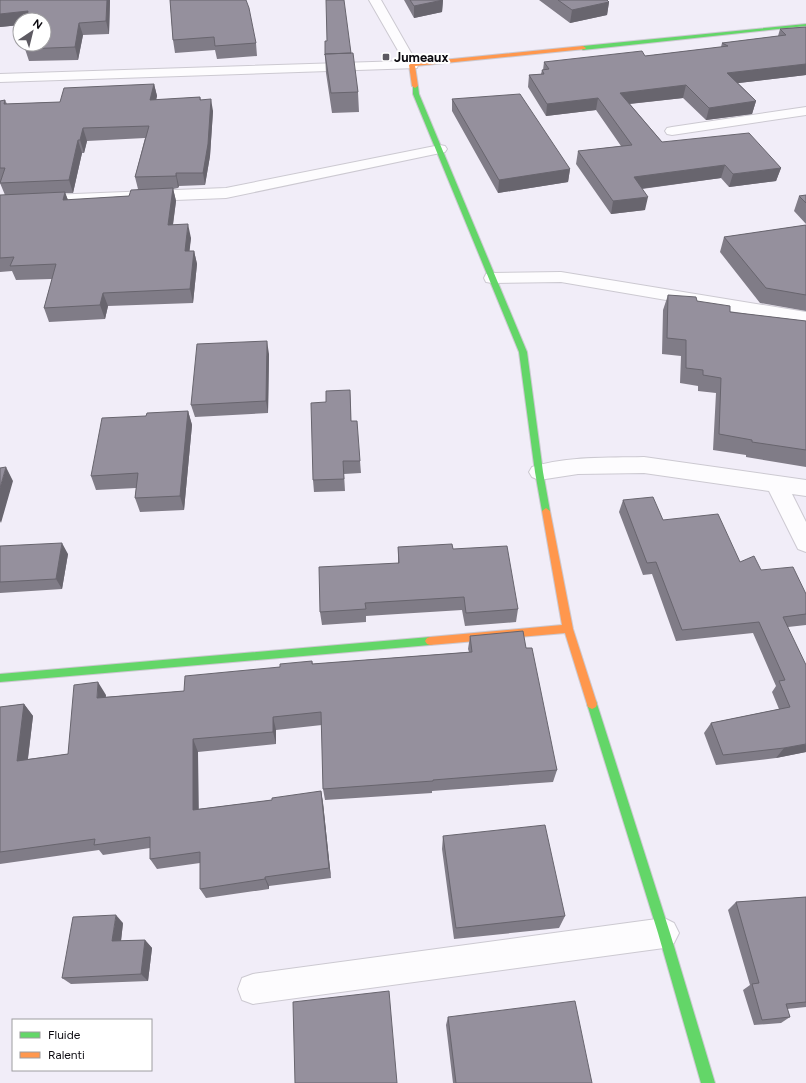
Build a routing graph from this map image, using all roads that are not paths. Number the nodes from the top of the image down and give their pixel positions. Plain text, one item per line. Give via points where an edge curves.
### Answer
1 (375, 0) edge
2 (806, 25) edge
3 (412, 65) junction
4 (0, 78) edge
5 (806, 111) edge
6 (672, 131) dead end
7 (440, 149) junction
8 (0, 202) edge
9 (492, 278) junction
10 (806, 318) edge
11 (539, 472) junction
12 (776, 484) junction
13 (806, 488) edge
14 (806, 543) edge
15 (568, 629) junction
16 (0, 678) edge
17 (664, 933) junction
18 (253, 989) dead end
19 (708, 1083) edge

1 - 3 street
2 - 3 street
3 - 4 street
3 - 7 street via 416,94
5 - 6 street
7 - 8 street via 226,193
7 - 9 street
9 - 10 street via 562,277
9 - 11 street via 523,352
11 - 12 street via 578,466 644,465
11 - 15 street
12 - 13 street
12 - 14 street
15 - 16 street
15 - 17 street
17 - 18 street
17 - 19 street

